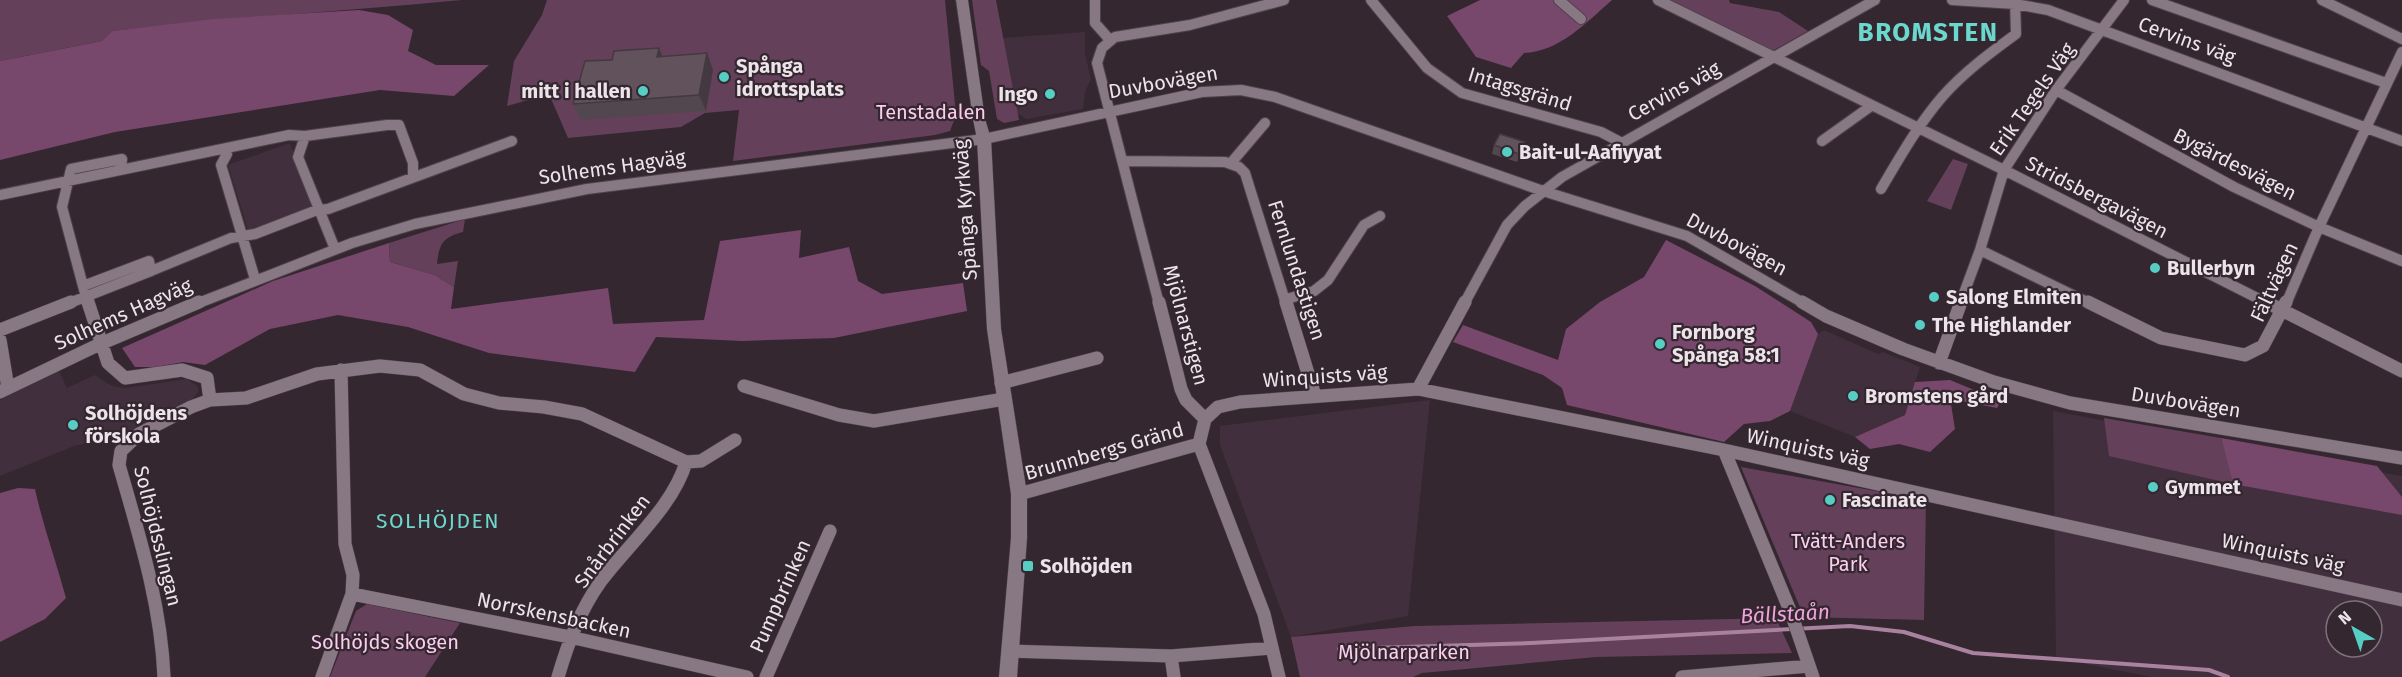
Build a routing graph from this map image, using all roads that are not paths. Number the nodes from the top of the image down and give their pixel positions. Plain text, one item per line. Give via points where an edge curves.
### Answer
1 (962, 0) edge
2 (1095, 0) edge
3 (1284, 0) edge
4 (1371, 0) edge
5 (1559, 0) edge
6 (1658, 0) edge
7 (1875, 0) edge
8 (1952, 0) edge
9 (2124, 0) edge
10 (2152, 0) edge
11 (2322, 0) edge
12 (2015, 2) edge
13 (1581, 19) dead end
14 (2103, 29) junction
15 (1110, 39) junction
16 (2402, 39) edge
17 (2402, 52) edge
18 (1772, 58) junction
19 (2386, 83) junction
20 (2056, 90) junction
21 (1871, 106) junction
22 (1109, 111) junction
23 (1265, 123) dead end
24 (2366, 127) junction
25 (1919, 128) junction
26 (305, 136) junction
27 (984, 139) junction
28 (512, 141) dead end
29 (1822, 141) dead end
30 (2402, 141) edge
31 (1622, 143) junction
32 (227, 154) dead end
33 (1124, 161) junction
34 (1231, 163) junction
35 (2004, 170) junction
36 (413, 176) junction
37 (68, 182) junction
38 (1881, 189) dead end
39 (1543, 191) junction
40 (0, 195) edge
41 (317, 210) junction
42 (1380, 216) dead end
43 (2319, 227) junction
44 (243, 236) junction
45 (335, 249) junction
46 (1980, 250) junction
47 (2402, 261) edge
48 (255, 279) junction
49 (84, 291) junction
50 (1287, 299) junction
51 (2282, 312) junction
52 (0, 330) edge
53 (0, 340) edge
54 (100, 344) junction
55 (1097, 358) dead end
56 (1939, 363) junction
57 (341, 370) junction
58 (2402, 371) edge
59 (744, 386) dead end
60 (1418, 389) junction
61 (4, 390) edge
62 (1003, 391) junction
63 (1315, 396) junction
64 (210, 400) junction
65 (1205, 419) junction
66 (735, 440) dead end
67 (1199, 444) junction
68 (1724, 450) junction
69 (2402, 458) edge
70 (686, 462) junction
71 (1019, 494) junction
72 (830, 531) dead end
73 (352, 594) junction
74 (2402, 600) edge
75 (570, 637) junction
76 (1272, 648) junction
77 (1010, 651) junction
78 (1171, 656) junction
79 (1811, 672) edge
80 (165, 677) edge
81 (322, 677) edge
82 (558, 677) edge
83 (747, 677) edge
84 (766, 677) edge
85 (1008, 677) edge
86 (1174, 677) edge
87 (1279, 677) edge
88 (1682, 677) edge

1 - 27 street, Spånga Kyrkväg
2 - 15 street via 1093,21
3 - 15 street via 1175,28
4 - 31 street, Intagsgränd via 1427,68 1462,93 1600,132
5 - 13 street
6 - 18 street, Stridsbergavägen
7 - 18 street, Cervins väg
8 - 12 street, Cervins väg
9 - 14 street, Erik Tegels Väg
10 - 19 street
11 - 16 street
12 - 14 street, Cervins väg
12 - 25 street via 2016,34 1942,97
14 - 20 street, Erik Tegels Väg
14 - 24 street, Cervins väg
15 - 22 street, Mjölnarstigen via 1098,53 1097,63
17 - 19 street, Fältvägen
18 - 21 street, Stridsbergavägen
18 - 31 street, Cervins väg
19 - 24 street, Fältvägen
20 - 35 street, Erik Tegels Väg
20 - 43 street, Bygärdesvägen via 2234,187
21 - 25 street, Stridsbergavägen
21 - 29 street
22 - 27 street, Duvbovägen
22 - 33 street, Mjölnarstigen
22 - 39 street, Duvbovägen via 1203,92 1241,90 1275,97
23 - 34 street
24 - 30 street, Cervins väg
24 - 43 street, Fältvägen
25 - 35 street, Stridsbergavägen
25 - 38 street
26 - 36 street via 399,125 415,165
26 - 37 street via 290,135 121,170 122,159 71,169
26 - 41 street via 298,157
27 - 45 street, Solhems Hagväg via 587,189 415,224
27 - 62 street, Spånga Kyrkväg via 994,329
28 - 36 street
31 - 39 street, Cervins väg
32 - 44 street via 221,165
33 - 34 street
33 - 65 street, Mjölnarstigen via 1181,389
34 - 50 street, Fernlundastigen via 1245,173
35 - 46 street, Erik Tegels Väg
35 - 51 street, Stridsbergavägen
36 - 41 street
37 - 40 street
37 - 49 street via 62,207
39 - 56 street, Duvbovägen via 1687,236 1826,316
39 - 60 street, Cervins väg via 1508,225
41 - 44 street
41 - 45 street
42 - 50 street via 1364,225 1328,280 1314,291
43 - 47 street, Bygärdesvägen
43 - 51 street, Fältvägen
44 - 48 street
44 - 49 street via 151,271
45 - 48 street, Solhems Hagväg
46 - 51 street, Fältvägen via 2179,343 2245,355 2263,346
46 - 56 street, Erik Tegels Väg
48 - 54 street, Solhems Hagväg
49 - 52 street
49 - 54 street
50 - 63 street, Fernlundastigen
51 - 58 street, Stridsbergavägen
53 - 61 street, Solhems Hagväg
54 - 61 street, Solhems Hagväg
54 - 64 street via 108,363 125,378 182,370 207,378
55 - 62 street
56 - 69 street, Duvbovägen via 2070,403
57 - 64 street, Solhöjdsslingan via 246,398
57 - 70 street, Solhöjdsslingan via 380,366 420,370 464,394 499,403 582,414
57 - 73 street via 345,544 353,575
59 - 62 street via 839,415 874,421
60 - 63 street, Winquists väg
60 - 68 street, Winquists väg
62 - 71 street, Spånga Kyrkväg
63 - 65 street, Winquists väg via 1240,402 1218,407
64 - 80 street, Solhöjdsslingan via 139,434 121,451 119,465 157,604
65 - 67 street
66 - 70 street via 701,461
67 - 71 street, Brunnbergs Gränd
67 - 76 street via 1264,614
68 - 74 street, Winquists väg
68 - 79 street
70 - 75 street, Snårbrinken via 669,497 600,583
71 - 77 street, Spånga Kyrkväg
72 - 84 street, Pumpbrinken
73 - 75 street, Norrskensbacken
73 - 81 street
75 - 82 street, Snårbrinken
75 - 83 street, Norrskensbacken
76 - 78 street
76 - 87 street
77 - 78 street
77 - 85 street, Spånga Kyrkväg
78 - 86 street
79 - 88 street

